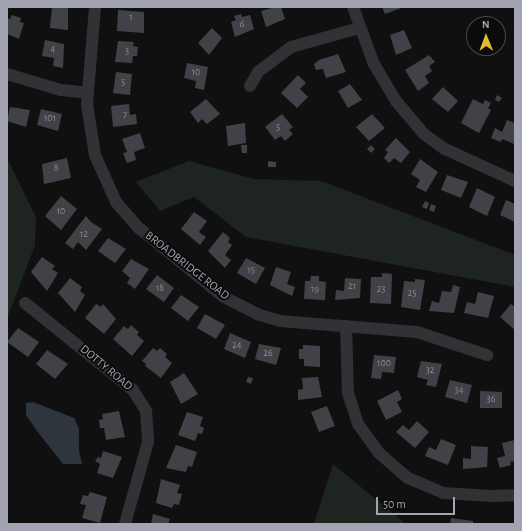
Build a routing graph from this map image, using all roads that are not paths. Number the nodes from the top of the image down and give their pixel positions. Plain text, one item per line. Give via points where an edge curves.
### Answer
1 (95, 7) edge
2 (353, 7) edge
3 (359, 28) junction
4 (7, 74) edge
5 (250, 86) dead end
6 (88, 93) junction
7 (515, 181) edge
8 (26, 303) dead end
9 (346, 326) junction
10 (487, 355) dead end
11 (515, 495) edge
12 (125, 524) edge

1 - 6 street, BROADBRIDGE ROAD
2 - 3 street
3 - 5 street via 292,47 258,72
3 - 7 street via 381,77 396,101 424,134 445,149
4 - 6 street via 61,90
6 - 9 street, BROADBRIDGE ROAD via 95,155 116,202 140,228 224,297 257,314 280,321
8 - 12 street, DOTTY ROAD via 128,385 146,411 148,442
9 - 10 street, BROADBRIDGE ROAD via 417,332
9 - 11 street via 348,393 358,424 379,453 408,478 443,493

